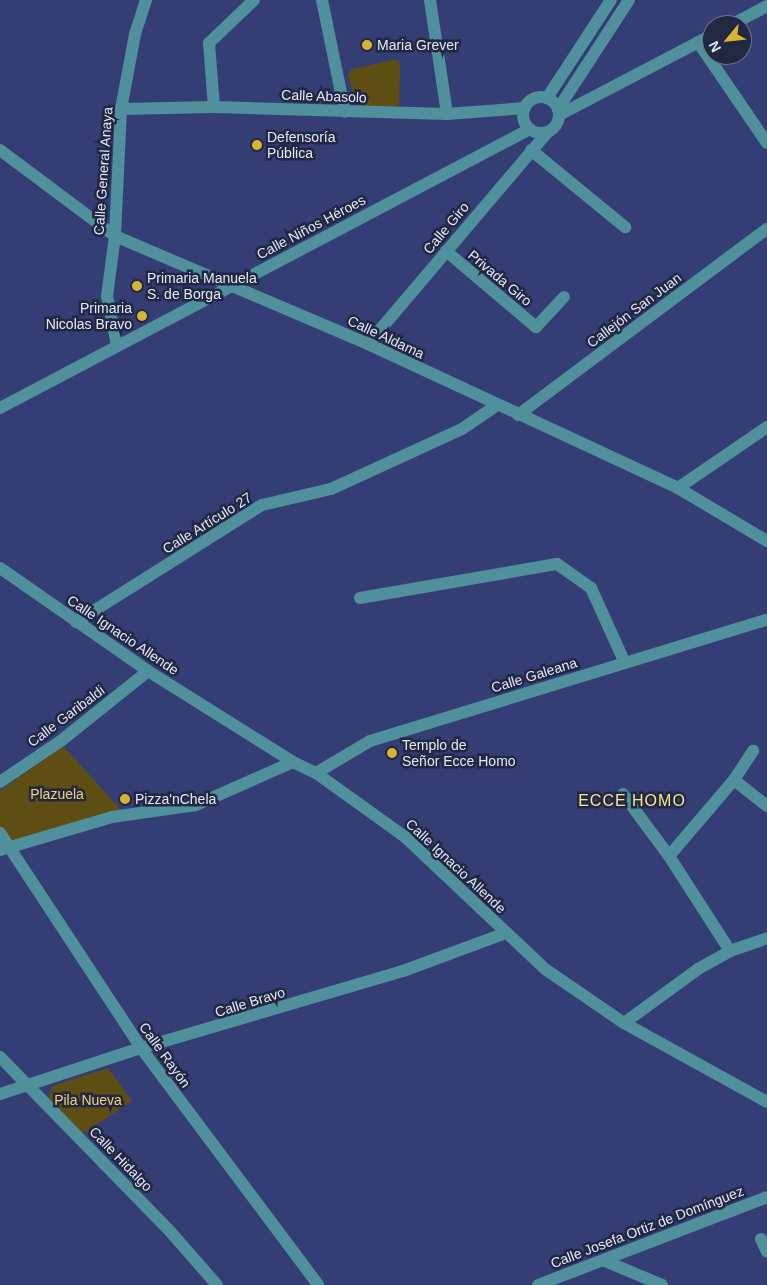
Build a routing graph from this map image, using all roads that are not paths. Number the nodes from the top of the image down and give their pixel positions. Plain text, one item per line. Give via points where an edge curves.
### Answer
1 (146, 0) edge
2 (254, 0) edge
3 (322, 0) edge
4 (430, 0) edge
5 (611, 0) edge
6 (629, 0) edge
7 (767, 6) edge
8 (750, 15) edge
9 (702, 40) edge
10 (698, 42) junction
11 (547, 98) junction
12 (214, 107) junction
13 (525, 108) junction
14 (121, 109) junction
15 (345, 112) junction
16 (558, 112) junction
17 (447, 114) junction
18 (530, 129) junction
19 (548, 132) junction
20 (767, 143) edge
21 (0, 150) edge
22 (531, 150) junction
23 (625, 227) dead end
24 (767, 229) edge
25 (115, 236) junction
26 (446, 251) junction
27 (231, 286) junction
28 (564, 298) dead end
29 (368, 344) junction
30 (117, 346) junction
31 (497, 405) junction
32 (0, 408) edge
33 (518, 415) junction
34 (767, 427) edge
35 (678, 488) junction
36 (767, 541) edge
37 (0, 568) edge
38 (360, 598) dead end
39 (767, 621) edge
40 (76, 622) junction
41 (625, 663) junction
42 (148, 670) junction
43 (753, 751) dead end
44 (293, 762) junction
45 (316, 773) junction
46 (734, 780) junction
47 (0, 782) edge
48 (623, 794) dead end
49 (767, 806) edge
50 (0, 833) edge
51 (4, 849) edge
52 (669, 856) junction
53 (506, 933) junction
54 (767, 938) edge
55 (730, 951) junction
56 (624, 1023) junction
57 (141, 1048) junction
58 (0, 1057) edge
59 (26, 1084) junction
60 (0, 1094) edge
61 (767, 1102) edge
62 (767, 1196) edge
63 (761, 1239) dead end
64 (767, 1252) edge
65 (605, 1261) junction
66 (217, 1285) edge
67 (318, 1285) edge
68 (538, 1285) edge
69 (661, 1285) edge

1 - 14 street, Calle General Anaya via 135,34
2 - 12 street via 209,43
3 - 15 street
4 - 17 street
5 - 11 street
6 - 16 street
7 - 8 street
9 - 10 street
10 - 16 street
10 - 20 street
11 - 13 street via 532,100
11 - 16 street
12 - 14 street, Calle Abasolo
12 - 15 street, Calle Abasolo
13 - 17 street, Calle Abasolo
13 - 18 street via 524,119
14 - 25 street, Calle General Anaya
15 - 17 street, Calle Abasolo
16 - 19 street via 556,125
18 - 19 street
18 - 27 street, Calle Niños Héroes
19 - 22 street, Calle Giro
21 - 25 street, Calle Aldama
22 - 23 street
22 - 26 street, Calle Giro
24 - 33 street, Callejón San Juan
25 - 27 street, Calle Aldama
25 - 30 street, Calle General Anaya via 107,296
26 - 28 street, Privada Giro via 536,327
26 - 29 street, Calle Giro
27 - 29 street, Calle Aldama
27 - 30 street, Calle Niños Héroes
29 - 31 street, Calle Aldama
30 - 32 street, Calle Niños Héroes
31 - 33 street, Calle Aldama
31 - 40 street, Calle Artículo 27 via 462,429 331,489 262,505
33 - 35 street, Calle Aldama
34 - 35 street
35 - 36 street, Calle Aldama
37 - 40 street, Calle Ignacio Allende
38 - 41 street via 557,564 591,588
39 - 41 street, Calle Galeana
40 - 42 street, Calle Ignacio Allende
41 - 45 street, Calle Galeana via 370,741
42 - 44 street, Calle Ignacio Allende
42 - 47 street, Calle Garibaldi via 62,740
43 - 46 street
44 - 45 street, Calle Ignacio Allende
44 - 51 street via 196,805 112,817
45 - 53 street, Calle Ignacio Allende via 406,837
46 - 49 street
46 - 52 street
48 - 52 street
50 - 51 street, Calle Rayón
51 - 57 street, Calle Rayón
52 - 55 street
53 - 56 street, Calle Ignacio Allende via 544,969
53 - 57 street, Calle Bravo via 403,971
54 - 55 street
55 - 56 street via 698,968
56 - 61 street, Calle Ignacio Allende
57 - 59 street, Calle Bravo
57 - 67 street, Calle Rayón
58 - 59 street, Calle Hidalgo
59 - 60 street, Calle Bravo
59 - 66 street, Calle Hidalgo via 168,1229
62 - 65 street, Calle Josefa Ortiz de Domínguez
63 - 64 street
65 - 68 street, Calle Josefa Ortiz de Domínguez
65 - 69 street

